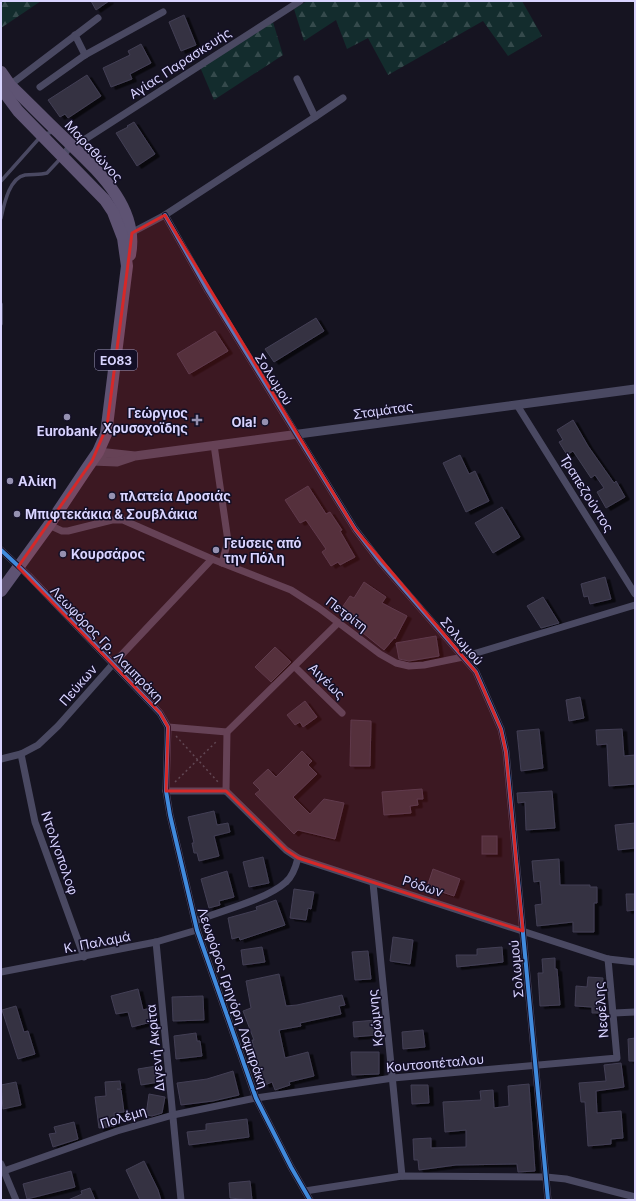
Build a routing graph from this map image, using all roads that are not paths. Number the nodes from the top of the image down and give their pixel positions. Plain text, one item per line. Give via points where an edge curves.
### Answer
1 (300, 1) edge
2 (163, 12) dead end
3 (98, 18) dead end
4 (75, 35) junction
5 (86, 56) junction
6 (1, 72) edge
7 (297, 79) dead end
8 (5, 86) edge
9 (40, 87) dead end
10 (344, 98) dead end
11 (315, 117) junction
12 (60, 135) junction
13 (46, 139) junction
14 (73, 147) junction
15 (63, 156) junction
16 (1, 181) edge
17 (165, 215) junction
18 (1, 218) edge
19 (128, 235) junction
20 (1, 304) edge
21 (1, 324) edge
22 (635, 389) edge
23 (517, 405) junction
24 (297, 434) junction
25 (214, 445) junction
26 (95, 457) junction
27 (49, 525) junction
28 (1, 550) edge
29 (212, 560) junction
30 (222, 563) junction
31 (18, 567) junction
32 (1, 591) edge
33 (635, 594) edge
34 (635, 605) edge
35 (338, 623) junction
36 (463, 657) junction
37 (113, 664) junction
38 (295, 666) junction
39 (342, 713) dead end
40 (168, 727) junction
41 (227, 732) junction
42 (22, 754) junction
43 (1, 760) edge
44 (166, 790) junction
45 (226, 791) junction
46 (298, 858) junction
47 (373, 882) junction
48 (195, 921) junction
49 (197, 930) junction
50 (523, 931) junction
51 (156, 942) junction
52 (84, 957) junction
53 (608, 959) junction
54 (635, 962) edge
55 (1, 972) edge
56 (635, 1012) edge
57 (614, 1013) junction
58 (617, 1058) joint
59 (535, 1067) junction
60 (393, 1078) junction
61 (256, 1098) junction
62 (173, 1115) junction
63 (1, 1164) edge
64 (2, 1171) edge
65 (402, 1176) junction
66 (546, 1177) junction
67 (306, 1191) junction
68 (635, 1197) edge
69 (16, 1200) edge
70 (181, 1200) edge
71 (310, 1200) edge
72 (548, 1200) edge

1 - 14 street, Αγίας Παρασκευής
2 - 5 street
3 - 4 street
4 - 5 street
4 - 8 street
5 - 9 street
6 - 8 main road, Μαραθώνος / ΕΟ83
7 - 11 street
8 - 12 main road, Μαραθώνος / ΕΟ83
8 - 13 main road, Μαραθώνος / ΕΟ83 via 18,111
10 - 11 street
11 - 17 street
12 - 13 lane via 51,131
12 - 14 main road, Μαραθώνος / ΕΟ83
13 - 14 street via 60,147
13 - 15 main road, Μαραθώνος / ΕΟ83
13 - 16 lane
14 - 15 street, Αγίας Παρασκευής
14 - 19 main road, Μαραθώνος / ΕΟ83 via 118,199 124,209
15 - 18 lane via 47,173 21,176 6,198
15 - 19 main road, Μαραθώνος / ΕΟ83 via 105,200
17 - 19 street
17 - 24 street, Σολωμού via 212,298
19 - 26 main road, Μαραθώνος / ΕΟ83 via 127,266 109,416 106,434
20 - 21 lane
22 - 23 street, Σταμάτας
23 - 24 street, Σταμάτας
23 - 33 street, Τραπεζούντος
24 - 25 street, Σταμάτας
24 - 36 street, Σολωμού via 355,529 381,563
25 - 26 street, Σταμάτας via 135,456
25 - 30 street via 228,542
26 - 27 main road, Μαραθώνος / ΕΟ83
27 - 29 street, Πετρίτη via 68,531 112,520 123,520
27 - 31 main road, Μαραθώνος / ΕΟ83
28 - 31 street, Λεωφόρος Γρ. Λαμπράκη
29 - 30 street, Πετρίτη
29 - 37 street, Πεύκων
30 - 35 street, Πετρίτη via 291,590
31 - 32 main road, ΕΟ83
31 - 37 street, Λεωφόρος Γρ. Λαμπράκη
34 - 36 street, Πετρίτη
35 - 36 street, Πετρίτη via 396,664 424,666
35 - 38 street
36 - 50 street, Σολωμού via 476,672 501,729 506,752
37 - 40 street, Λεωφόρος Γρ. Λαμπράκη via 160,713
37 - 42 street, Πεύκων via 58,726 38,745
38 - 39 street, Αιγέως
38 - 41 street
40 - 41 street
40 - 44 street
41 - 45 street
42 - 43 street, Πεύκων
42 - 52 street, Ντολγοπολοφ via 35,822
44 - 45 street
44 - 48 street, Λεωφόρος Γρηγόρη Λαμπράκη
45 - 46 street, Ρόδων via 286,850
46 - 47 street, Ρόδων
46 - 48 street via 295,870 286,882 228,910
47 - 50 street, Ρόδων
47 - 60 street, Κρώμνης
48 - 49 street, Λεωφόρος Γρηγόρη Λαμπράκη
49 - 51 street, Κ. Παλαμά
49 - 61 street, Λεωφόρος Γρηγόρη Λαμπράκη
50 - 53 street, Ρόδων
50 - 59 street, Σολωμού
51 - 52 street, Κ. Παλαμά
51 - 62 street, Διγενή Ακρίτα
52 - 55 street, Κ. Παλαμά
53 - 54 street, Ρόδων
53 - 57 street, Νεφέλης
56 - 57 street
57 - 58 street, Νεφέλης
58 - 59 street, Κουτσοπέταλου
59 - 60 street, Κουτσοπέταλου
59 - 66 street, Σολωμού
60 - 61 street, Κουτσοπέταλου
60 - 65 street, Κρώμνης
61 - 62 street, Πολέμη
61 - 67 street, Λεωφόρος Γρηγόρη Λαμπράκη
62 - 64 street, Πολέμη via 116,1131
62 - 70 street, Διγενή Ακρίτα
63 - 64 street
64 - 69 street
65 - 66 street
65 - 67 street
66 - 68 street via 566,1179
66 - 72 street, Σολωμού
67 - 71 street, Λεωφόρος Γρηγόρη Λαμπράκη

